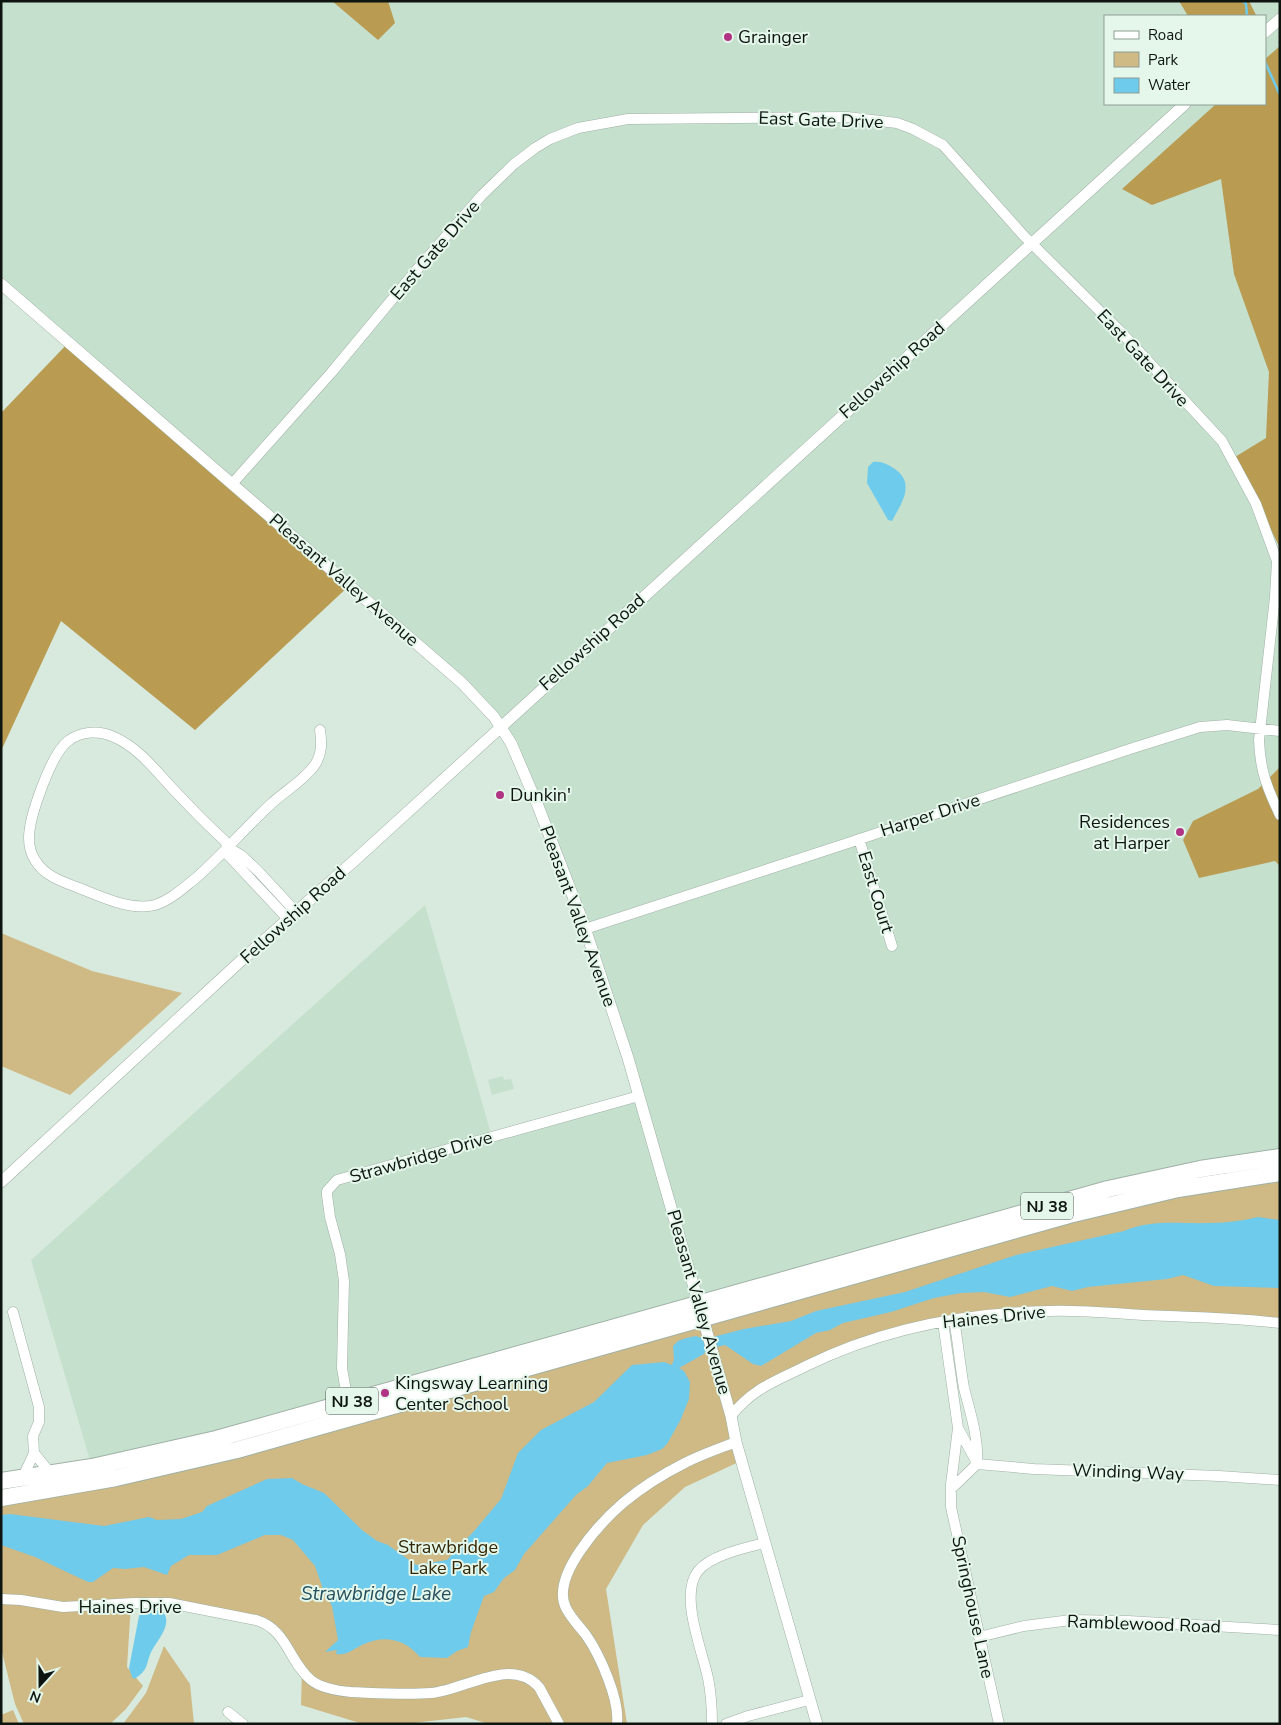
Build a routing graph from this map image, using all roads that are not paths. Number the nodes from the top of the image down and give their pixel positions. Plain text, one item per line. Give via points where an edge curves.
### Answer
1 (1280, 19) edge
2 (1266, 31) edge
3 (1184, 105) edge
4 (1031, 243) junction
5 (1, 284) edge
6 (232, 484) junction
7 (500, 726) junction
8 (1260, 729) junction
9 (320, 730) dead end
10 (1280, 731) edge
11 (1280, 815) edge
12 (859, 839) junction
13 (229, 848) junction
14 (292, 916) junction
15 (585, 929) junction
16 (892, 946) dead end
17 (639, 1096) junction
18 (1280, 1156) edge
19 (1280, 1173) edge
20 (1, 1182) edge
21 (13, 1312) dead end
22 (703, 1318) junction
23 (949, 1321) junction
24 (1280, 1323) edge
25 (348, 1403) junction
26 (731, 1416) junction
27 (958, 1428) junction
28 (736, 1442) junction
29 (34, 1453) junction
30 (977, 1464) junction
31 (51, 1474) junction
32 (22, 1479) junction
33 (1280, 1480) edge
34 (1, 1481) edge
35 (951, 1489) junction
36 (1, 1498) edge
37 (764, 1543) junction
38 (1, 1599) edge
39 (1280, 1630) edge
40 (979, 1637) junction
41 (809, 1700) junction
42 (228, 1712) dead end
43 (243, 1724) edge
44 (559, 1724) edge
45 (617, 1724) edge
46 (712, 1724) edge
47 (726, 1724) edge
48 (816, 1724) edge
49 (999, 1724) edge

1 - 2 street
3 - 4 street, Fellowship Road
4 - 6 street, East Gate Drive via 942,144 897,123 847,117 683,117 628,119 578,128 535,148 482,195 332,373
4 - 7 street, Fellowship Road
4 - 8 street, East Gate Drive via 1120,331 1222,441 1256,504 1277,561
5 - 6 street, Pleasant Valley Avenue
6 - 7 street, Pleasant Valley Avenue via 443,666
7 - 14 street, Fellowship Road
7 - 15 street, Pleasant Valley Avenue via 514,748
8 - 10 street, Harper Drive
8 - 11 street, East Gate Drive via 1262,770
8 - 12 street, Harper Drive via 1200,727
9 - 13 street via 321,748 314,766
12 - 15 street, Harper Drive
12 - 16 street, East Court
13 - 13 street via 145,759 115,737 94,733 75,737 60,750 41,792 29,839 35,860 49,875 137,906 166,901
13 - 14 street via 228,856
14 - 20 street, Fellowship Road
15 - 17 street, Pleasant Valley Avenue
17 - 22 street, Pleasant Valley Avenue
17 - 25 street, Strawbridge Drive via 337,1180 327,1195 344,1281 342,1368
18 - 22 highway, NJ 38 via 1108,1189
19 - 22 highway, NJ 38 via 1120,1202
21 - 29 street via 39,1407 39,1422 33,1436
22 - 25 highway, NJ 38
22 - 26 street, Pleasant Valley Avenue
22 - 36 highway, NJ 38 via 237,1450 116,1478
23 - 24 street, Haines Drive via 994,1314 1093,1311
23 - 26 street, Haines Drive via 896,1331 841,1349 762,1387 743,1401
23 - 27 street, Springhouse Lane
23 - 30 street via 976,1438
25 - 31 highway, NJ 38 via 208,1441
26 - 28 street, Pleasant Valley Avenue
27 - 30 street, Springhouse Lane
27 - 35 street, Springhouse Lane
28 - 37 street, Pleasant Valley Avenue
28 - 45 street via 682,1464 636,1494 581,1550 570,1567 564,1582 565,1607 602,1661 615,1703
29 - 31 street
29 - 32 street
30 - 33 street, Winding Way
30 - 35 street
31 - 32 highway, NJ 38
32 - 34 highway, NJ 38
35 - 40 street, Springhouse Lane via 953,1518
37 - 41 street, Pleasant Valley Avenue
37 - 46 street via 712,1561 693,1579 691,1605 708,1679
38 - 44 street, Haines Drive via 63,1607 177,1604 262,1622 280,1635 312,1682 338,1690 417,1694 496,1676 521,1675 539,1687
39 - 40 street, Ramblewood Road via 1071,1620 1024,1626
40 - 49 street, Springhouse Lane
41 - 47 street
41 - 48 street, Pleasant Valley Avenue
42 - 43 street

